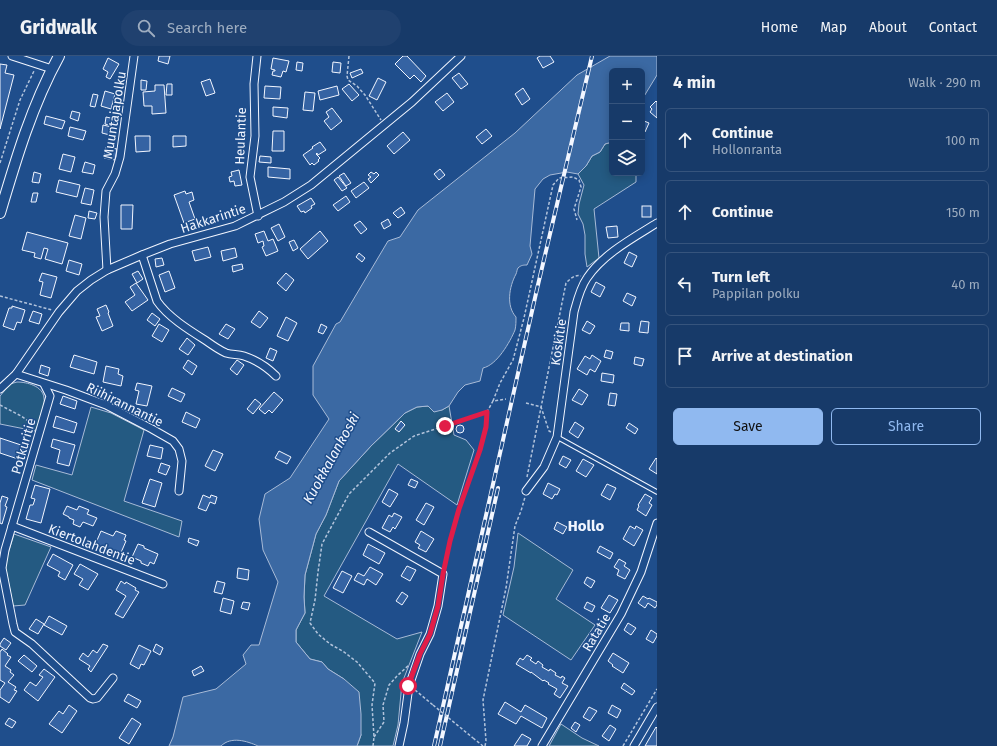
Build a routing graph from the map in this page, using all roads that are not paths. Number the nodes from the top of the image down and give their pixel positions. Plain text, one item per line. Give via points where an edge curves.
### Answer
1 (12, 56) edge
2 (59, 56) edge
3 (134, 56) edge
4 (257, 56) edge
5 (461, 56) edge
6 (52, 69) junction
7 (0, 213) edge
8 (258, 216) junction
9 (657, 223) edge
10 (142, 255) junction
11 (107, 270) junction
12 (16, 374) junction
13 (276, 376) dead end
14 (44, 384) junction
15 (0, 389) edge
16 (557, 437) junction
17 (179, 491) dead end
18 (526, 491) road end
19 (657, 492) edge
20 (657, 523) edge
21 (12, 526) junction
22 (369, 532) dead end
23 (163, 584) dead end
24 (113, 678) dead end
25 (657, 706) edge
26 (399, 746) edge
27 (542, 746) edge
28 (634, 746) edge

1 - 6 street
2 - 6 main road
3 - 11 street, Muuntajapolku via 120,157 106,191 104,217
4 - 8 street, Heulantie via 254,84 255,136 250,177
5 - 8 street, Hakkarintie via 412,102 311,185
6 - 7 main road via 33,113
8 - 10 street, Hakkarintie via 230,228 170,244
9 - 16 street, Koskitie via 603,260 587,278 579,295 574,312
10 - 11 street, Hakkarintie
10 - 13 street via 161,308 218,349 252,359
11 - 12 street, Hakkarintie via 77,290
12 - 14 street, Riihirannantie
12 - 15 street, Hakkarintie
14 - 17 street, Riihirannantie via 106,405 173,441 179,449 182,461
14 - 21 street, Potkuritie via 50,396
16 - 18 street, Koskitie via 544,467
16 - 19 lane
20 - 27 street, Ratatie via 641,572 621,614
21 - 23 street, Kiertolahdentie
21 - 24 street, Potkuritie via 2,568 15,632 32,644 90,698 100,696
22 - 26 street via 443,574 430,634 408,686
25 - 28 street

